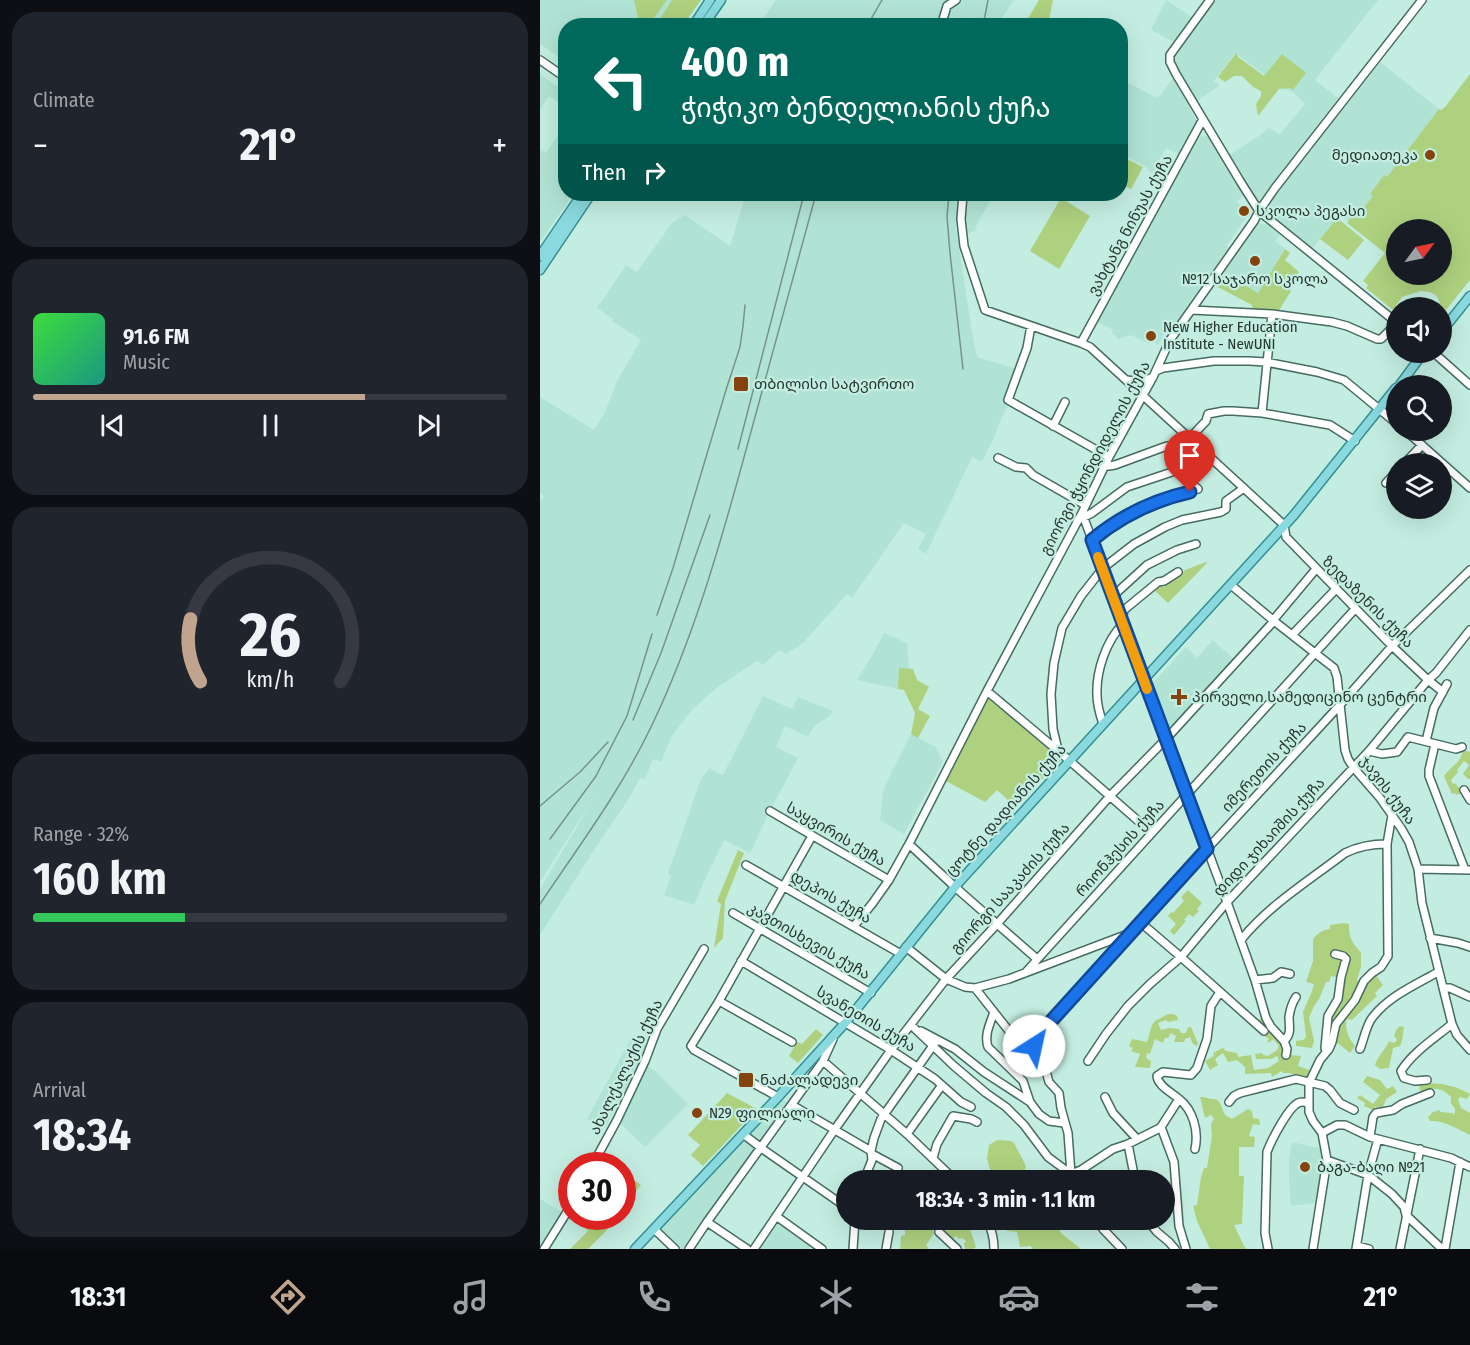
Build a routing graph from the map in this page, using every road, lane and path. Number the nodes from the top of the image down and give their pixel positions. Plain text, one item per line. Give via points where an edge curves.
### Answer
1 (710, 0) edge
2 (721, 0) edge
3 (956, 0) edge
4 (1210, 0) edge
5 (1422, 0) edge
6 (698, 18) edge
7 (709, 18) edge
8 (943, 18) edge
9 (540, 60) edge
10 (558, 72) edge
11 (1203, 119) junction
12 (577, 201) edge
13 (586, 201) edge
14 (962, 201) edge
15 (1259, 211) junction
16 (540, 256) edge
17 (540, 270) edge
18 (1470, 296) edge
19 (1192, 310) junction
20 (1272, 314) junction
21 (1386, 315) edge
22 (1452, 318) edge
23 (1031, 326) junction
24 (1386, 334) edge
25 (1081, 343) junction
26 (1266, 362) junction
27 (1445, 363) edge
28 (1154, 374) junction
29 (1127, 380) junction
30 (1470, 385) edge
31 (1143, 395) junction
32 (1065, 402) dead end
33 (1386, 402) edge
34 (1380, 409) junction
35 (1262, 413) junction
36 (1386, 414) edge
37 (1053, 426) junction
38 (1190, 438) junction
39 (1354, 441) junction
40 (1417, 441) edge
41 (1422, 445) junction
42 (1170, 449) dead end
43 (1414, 453) edge
44 (998, 458) dead end
45 (1107, 461) junction
46 (1184, 468) dead end
47 (1186, 479) dead end
48 (1244, 488) junction
49 (1470, 488) edge
50 (1084, 512) junction
51 (1284, 525) junction
52 (1092, 540) junction
53 (1196, 543) dead end
54 (1102, 568) junction
55 (1316, 569) junction
56 (1470, 570) edge
57 (1178, 572) dead end
58 (1231, 585) junction
59 (1336, 589) junction
60 (1113, 596) junction
61 (1356, 609) junction
62 (1274, 621) junction
63 (1123, 624) junction
64 (1470, 630) edge
65 (1292, 635) junction
66 (1392, 646) junction
67 (1315, 652) junction
68 (1144, 679) junction
69 (1428, 680) junction
70 (1447, 684) dead end
71 (987, 691) junction
72 (1443, 692) junction
73 (1340, 705) junction
74 (1103, 724) junction
75 (1166, 740) junction
76 (1426, 741) junction
77 (1435, 744) junction
78 (1461, 747) dead end
79 (1058, 750) junction
80 (1369, 751) junction
81 (1070, 761) junction
82 (1353, 767) junction
83 (1464, 790) dead end
84 (1187, 794) junction
85 (1110, 796) junction
86 (1470, 800) edge
87 (770, 811) dead end
88 (1392, 815) junction
89 (1152, 833) junction
90 (812, 836) junction
91 (909, 844) junction
92 (1387, 844) junction
93 (1207, 849) junction
94 (746, 865) dead end
95 (1418, 869) junction
96 (1468, 870) edge
97 (889, 880) junction
98 (784, 886) junction
99 (955, 887) junction
100 (1227, 902) junction
101 (733, 913) dead end
102 (1140, 922) junction
103 (997, 924) junction
104 (854, 926) junction
105 (760, 928) junction
106 (1131, 933) junction
107 (1430, 938) junction
108 (1241, 940) junction
109 (1470, 947) edge
110 (704, 949) dead end
111 (904, 951) junction
112 (1335, 954) dead end
113 (1182, 957) junction
114 (1037, 959) junction
115 (741, 961) junction
116 (1438, 972) junction
117 (1025, 973) junction
118 (1290, 974) dead end
119 (946, 979) junction
120 (1256, 980) junction
121 (975, 988) junction
122 (1444, 988) junction
123 (1220, 992) junction
124 (871, 993) junction
125 (1470, 996) edge
126 (1296, 997) dead end
127 (719, 1001) junction
128 (994, 1012) junction
129 (846, 1022) junction
130 (1452, 1024) junction
131 (911, 1025) junction
132 (1264, 1031) dead end
133 (835, 1034) junction
134 (1031, 1041) junction
135 (1284, 1041) junction
136 (792, 1042) dead end
137 (935, 1044) junction
138 (1360, 1049) dead end
139 (891, 1050) junction
140 (1470, 1050) edge
141 (1326, 1052) junction
142 (1286, 1055) dead end
143 (823, 1061) junction
144 (1088, 1061) dead end
145 (917, 1067) junction
146 (1427, 1080) dead end
147 (1309, 1083) junction
148 (942, 1085) junction
149 (1430, 1092) dead end
150 (861, 1094) junction
151 (778, 1097) junction
152 (1105, 1097) dead end
153 (1179, 1099) junction
154 (1030, 1102) junction
155 (1229, 1102) dead end
156 (1308, 1103) junction
157 (792, 1105) junction
158 (971, 1107) dead end
159 (1354, 1110) dead end
160 (884, 1114) junction
161 (977, 1122) dead end
162 (1064, 1123) junction
163 (1161, 1127) junction
164 (835, 1129) junction
165 (1322, 1133) junction
166 (743, 1134) junction
167 (907, 1134) junction
168 (1370, 1137) junction
169 (1137, 1139) junction
170 (1378, 1139) junction
171 (1128, 1144) junction
172 (760, 1148) junction
173 (1196, 1149) dead end
174 (1420, 1149) junction
175 (600, 1152) edge
176 (872, 1153) junction
177 (933, 1158) junction
178 (1327, 1160) junction
179 (1460, 1162) junction
180 (1470, 1167) edge
181 (898, 1168) dead end
182 (868, 1170) edge
183 (946, 1170) edge
184 (1064, 1170) edge
185 (1072, 1170) edge
186 (1081, 1170) edge
187 (1133, 1170) edge
188 (1368, 1175) junction
189 (802, 1177) junction
190 (836, 1200) edge
191 (1406, 1215) junction
192 (776, 1216) junction
193 (707, 1222) junction
194 (558, 1226) edge
195 (654, 1229) junction
196 (854, 1230) edge
197 (991, 1230) edge
198 (1104, 1230) edge
199 (1154, 1230) edge
200 (889, 1232) dead end
201 (939, 1232) dead end
202 (1357, 1248) edge
203 (544, 1249) edge
204 (635, 1249) edge
205 (675, 1249) edge
206 (689, 1249) edge
207 (747, 1249) edge
208 (754, 1249) edge
209 (822, 1249) edge
210 (853, 1249) edge
211 (886, 1249) edge
212 (957, 1249) edge
213 (994, 1249) edge
214 (1122, 1249) edge
215 (1175, 1249) edge
216 (1186, 1249) edge
217 (1268, 1249) edge
218 (1312, 1249) edge
219 (1369, 1249) edge
220 (1400, 1249) edge
221 (1443, 1249) edge

1 - 6 main road
2 - 7 main road
3 - 8 street via 947,6
4 - 11 street via 1170,55 1170,62
5 - 15 street, გიორგი ჭყონდიდელის ქუჩა
9 - 10 street
11 - 15 street
11 - 25 street, ვახტანგ ნინუას ქუჩა
12 - 16 main road
13 - 17 main road
14 - 23 street, ზედაზენის ქუჩა via 964,246 985,310
15 - 19 street, გიორგი ჭყონდიდელის ქუჩა
15 - 21 street
18 - 22 main road
19 - 20 street
19 - 28 street, გიორგი ჭყონდიდელის ქუჩა via 1170,340
20 - 24 street via 1339,323 1377,339
20 - 26 street
23 - 25 street, ზედაზენის ქუჩა
23 - 37 street via 1008,400
25 - 29 street, ზედაზენის ქუჩა
26 - 28 street via 1214,361 1163,368
26 - 34 street via 1344,380
26 - 35 street
27 - 30 street
28 - 29 street via 1141,382
28 - 31 street, გიორგი ჭყონდიდელის ქუჩა
29 - 31 street, ზედაზენის ქუჩა
31 - 38 street, ზედაზენის ქუჩა
31 - 45 street, გიორგი ჭყონდიდელის ქუჩა
32 - 37 street
33 - 34 main road, ცოტნე დადიანის ქუჩა
34 - 36 street
34 - 39 main road, ცოტნე დადიანის ქუჩა
35 - 38 street via 1214,412
35 - 39 street via 1330,425
37 - 45 street
38 - 48 street, ზედაზენის ქუჩა
39 - 51 main road, ცოტნე დადიანის ქუჩა
40 - 41 street
41 - 43 street
41 - 49 street
42 - 45 street via 1167,446 1115,465 1109,466
44 - 50 street via 1026,468
45 - 50 street, გიორგი ჭყონდიდელის ქუჩა
46 - 50 street via 1127,488
47 - 52 street via 1198,489 1149,505
48 - 51 street, ზედაზენის ქუჩა
48 - 54 street via 1226,501 1224,511 1165,527
50 - 52 street
50 - 71 street, გიორგი ჭყონდიდელის ქუჩა
51 - 55 street, ზედაზენის ქუჩა via 1286,537
51 - 58 main road, ცოტნე დადიანის ქუჩა
52 - 54 street
53 - 60 street via 1147,565
54 - 60 street
54 - 79 street via 1062,628 1051,694
55 - 59 street, ზედაზენის ქუჩა
55 - 62 street, გიორგი სააკაძის ქუჩა
56 - 66 street, იმერეთის ქუჩა
57 - 63 street via 1158,582 1124,610
58 - 62 street, ჯავის ქუჩა
58 - 68 main road, ცოტნე დადიანის ქუჩა
59 - 61 street, ზედაზენის ქუჩა
59 - 65 street
60 - 63 street
61 - 66 street, ზედაზენის ქუჩა
61 - 67 street, რიონჰესის ქუჩა
62 - 65 street, ჯავის ქუჩა
62 - 75 street, გიორგი სააკაძის ქუჩა
63 - 68 street
63 - 74 street via 1106,646 1099,675 1097,695
64 - 69 street, დიდი ჯიხაიშის ქუჩა
65 - 67 street, ჯავის ქუჩა
66 - 69 street, ზედაზენის ქუჩა
66 - 73 street, იმერეთის ქუჩა
67 - 73 street, ჯავის ქუჩა via 1336,672
67 - 84 street, რიონჰესის ქუჩა
68 - 74 main road, ცოტნე დადიანის ქუჩა
68 - 75 street
69 - 72 street, ზედაზენის ქუჩა
69 - 80 street, დიდი ჯიხაიშის ქუჩა
70 - 72 street
71 - 79 street
71 - 91 street, გიორგი ჭყონდიდელის ქუჩა
72 - 76 street via 1434,708
73 - 82 street, ჯავის ქუჩა via 1346,750
73 - 93 street, იმერეთის ქუჩა
74 - 81 main road, ცოტნე დადიანის ქუჩა
75 - 84 street
75 - 85 street, გიორგი სააკაძის ქუჩა
76 - 77 street
76 - 80 street via 1408,736 1397,752
77 - 78 street
77 - 96 street via 1429,776
79 - 81 street
80 - 82 street, დიდი ჯიხაიშის ქუჩა
81 - 85 street
81 - 99 main road, ცოტნე დადიანის ქუჩა
82 - 88 street, ჯავის ქუჩა
82 - 100 street, დიდი ჯიხაიშის ქუჩა
83 - 86 street
84 - 89 street, რიონჰესის ქუჩა
84 - 93 street
85 - 89 street
85 - 103 street, გიორგი სააკაძის ქუჩა
87 - 90 street, საყვირის ქუჩა
88 - 92 street
88 - 95 street, ჯავის ქუჩა via 1409,842
89 - 114 street, რიონჰესის ქუჩა
90 - 97 street, საყვირის ქუჩა
90 - 98 street
91 - 97 street, გიორგი ჭყონდიდელის ქუჩა
91 - 99 street
92 - 108 street via 1370,844 1345,853 1270,909
92 - 141 street via 1388,956 1364,981 1336,1024
93 - 100 street
93 - 102 street, იმერეთის ქუჩა
94 - 98 street, დეპოს ქუჩა
95 - 96 street
95 - 107 street, ჯავის ქუჩა
97 - 104 street, გიორგი ჭყონდიდელის ქუჩა
98 - 104 street, დეპოს ქუჩა
98 - 105 street
99 - 103 street
99 - 111 main road, ცოტნე დადიანის ქუჩა
100 - 108 street
100 - 113 street, დიდი ჯიხაიშის ქუჩა
101 - 105 street, კავთისხევის ქუჩა
102 - 106 street, იმერეთის ქუჩა
102 - 113 street
103 - 114 street
103 - 119 street, გიორგი სააკაძის ქუჩა
104 - 111 street, დეპოს ქუჩა
105 - 115 street
105 - 124 street, კავთისხევის ქუჩა
106 - 117 street
106 - 134 street, იმერეთის ქუჩა
107 - 109 street
107 - 116 street, ჯავის ქუჩა
108 - 120 street
110 - 175 street, ახალქალაქის ქუჩა via 657,1029
111 - 119 street, დეპოს ქუჩა
111 - 124 main road, ცოტნე დადიანის ქუჩა
112 - 141 street via 1343,956 1346,962 1338,999 1328,1016
113 - 123 street
113 - 144 street, დიდი ჯიხაიშის ქუჩა via 1128,1006
114 - 117 street, რიონჰესის ქუჩა
115 - 127 street
115 - 129 street, სვანეთის ქუჩა
116 - 122 street, ჯავის ქუჩა
116 - 138 street via 1388,1002 1372,1018
117 - 121 street
118 - 120 street via 1281,972
119 - 121 street
119 - 131 street, გიორგი სააკაძის ქუჩა
120 - 135 street via 1266,1018
121 - 128 street
122 - 125 street
122 - 130 street, ჯავის ქუჩა
123 - 132 street
123 - 153 street via 1211,1006 1197,1068 1191,1075 1163,1072 1157,1076 1160,1084
124 - 129 main road, ცოტნე დადიანის ქუჩა
126 - 135 street via 1289,1015 1290,1034
127 - 136 street
127 - 151 street via 692,1048
128 - 134 street via 1018,1040
128 - 154 street via 987,1031 988,1047 1023,1081
129 - 133 main road, ცოტნე დადიანის ქუჩა
129 - 139 street, სვანეთის ქუჩა
130 - 140 street, ჯავის ქუჩა
130 - 146 street via 1401,1071 1410,1080
131 - 137 street
131 - 139 street, გიორგი სააკაძის ქუჩა
133 - 143 street
133 - 151 main road, ცოტნე დადიანის ქუჩა
134 - 162 street via 1049,1082 1059,1093
135 - 142 street
137 - 145 street
137 - 154 street via 955,1049
137 - 184 street via 1006,1107 1048,1157
139 - 145 street, სვანეთის ქუჩა
139 - 150 street, გიორგი სააკაძის ქუჩა
141 - 147 street
143 - 150 street
143 - 157 street
145 - 148 street, სვანეთის ქუჩა
145 - 160 street
147 - 155 street via 1296,1079 1277,1083 1240,1093
147 - 156 street
147 - 159 street via 1325,1086 1340,1103
148 - 158 street, სვანეთის ქუჩა
148 - 167 street
149 - 168 street via 1393,1110 1376,1113
150 - 160 street
150 - 164 street, გიორგი სააკაძის ქუჩა
151 - 166 main road, ცოტნე დადიანის ქუჩა
152 - 169 street via 1113,1113
153 - 163 street
153 - 173 street via 1192,1116
154 - 162 street via 1043,1118
156 - 165 street via 1313,1121
156 - 217 street via 1297,1103 1291,1109 1267,1152 1264,1233
157 - 164 street
157 - 172 street
160 - 167 street
160 - 176 street
161 - 177 street via 953,1116
162 - 185 street
163 - 169 street
163 - 216 street via 1174,1162 1179,1226
164 - 176 street
164 - 189 street, გიორგი სააკაძის ქუჩა
165 - 168 street via 1341,1124
165 - 178 street
166 - 172 street
166 - 195 main road, ცოტნე დადიანის ქუჩა
167 - 177 street
168 - 170 street
169 - 171 street
170 - 174 street
170 - 188 street
171 - 186 street
171 - 187 street
172 - 189 street
172 - 193 street
174 - 179 street
174 - 191 street
176 - 181 street
176 - 182 street
177 - 183 street
178 - 188 street
178 - 218 street
179 - 180 street
179 - 221 street
188 - 191 street via 1392,1194
188 - 202 street
189 - 190 street
189 - 192 street, გიორგი სააკაძის ქუჩა
191 - 220 street
191 - 221 street
192 - 208 street, გიორგი სააკაძის ქუჩა
192 - 209 street
193 - 206 street
193 - 207 street
194 - 203 street
195 - 204 main road, ცოტნე დადიანის ქუჩა
195 - 205 street
196 - 210 street
197 - 213 street
198 - 214 street
199 - 215 street
200 - 211 street
201 - 212 street
202 - 219 street

